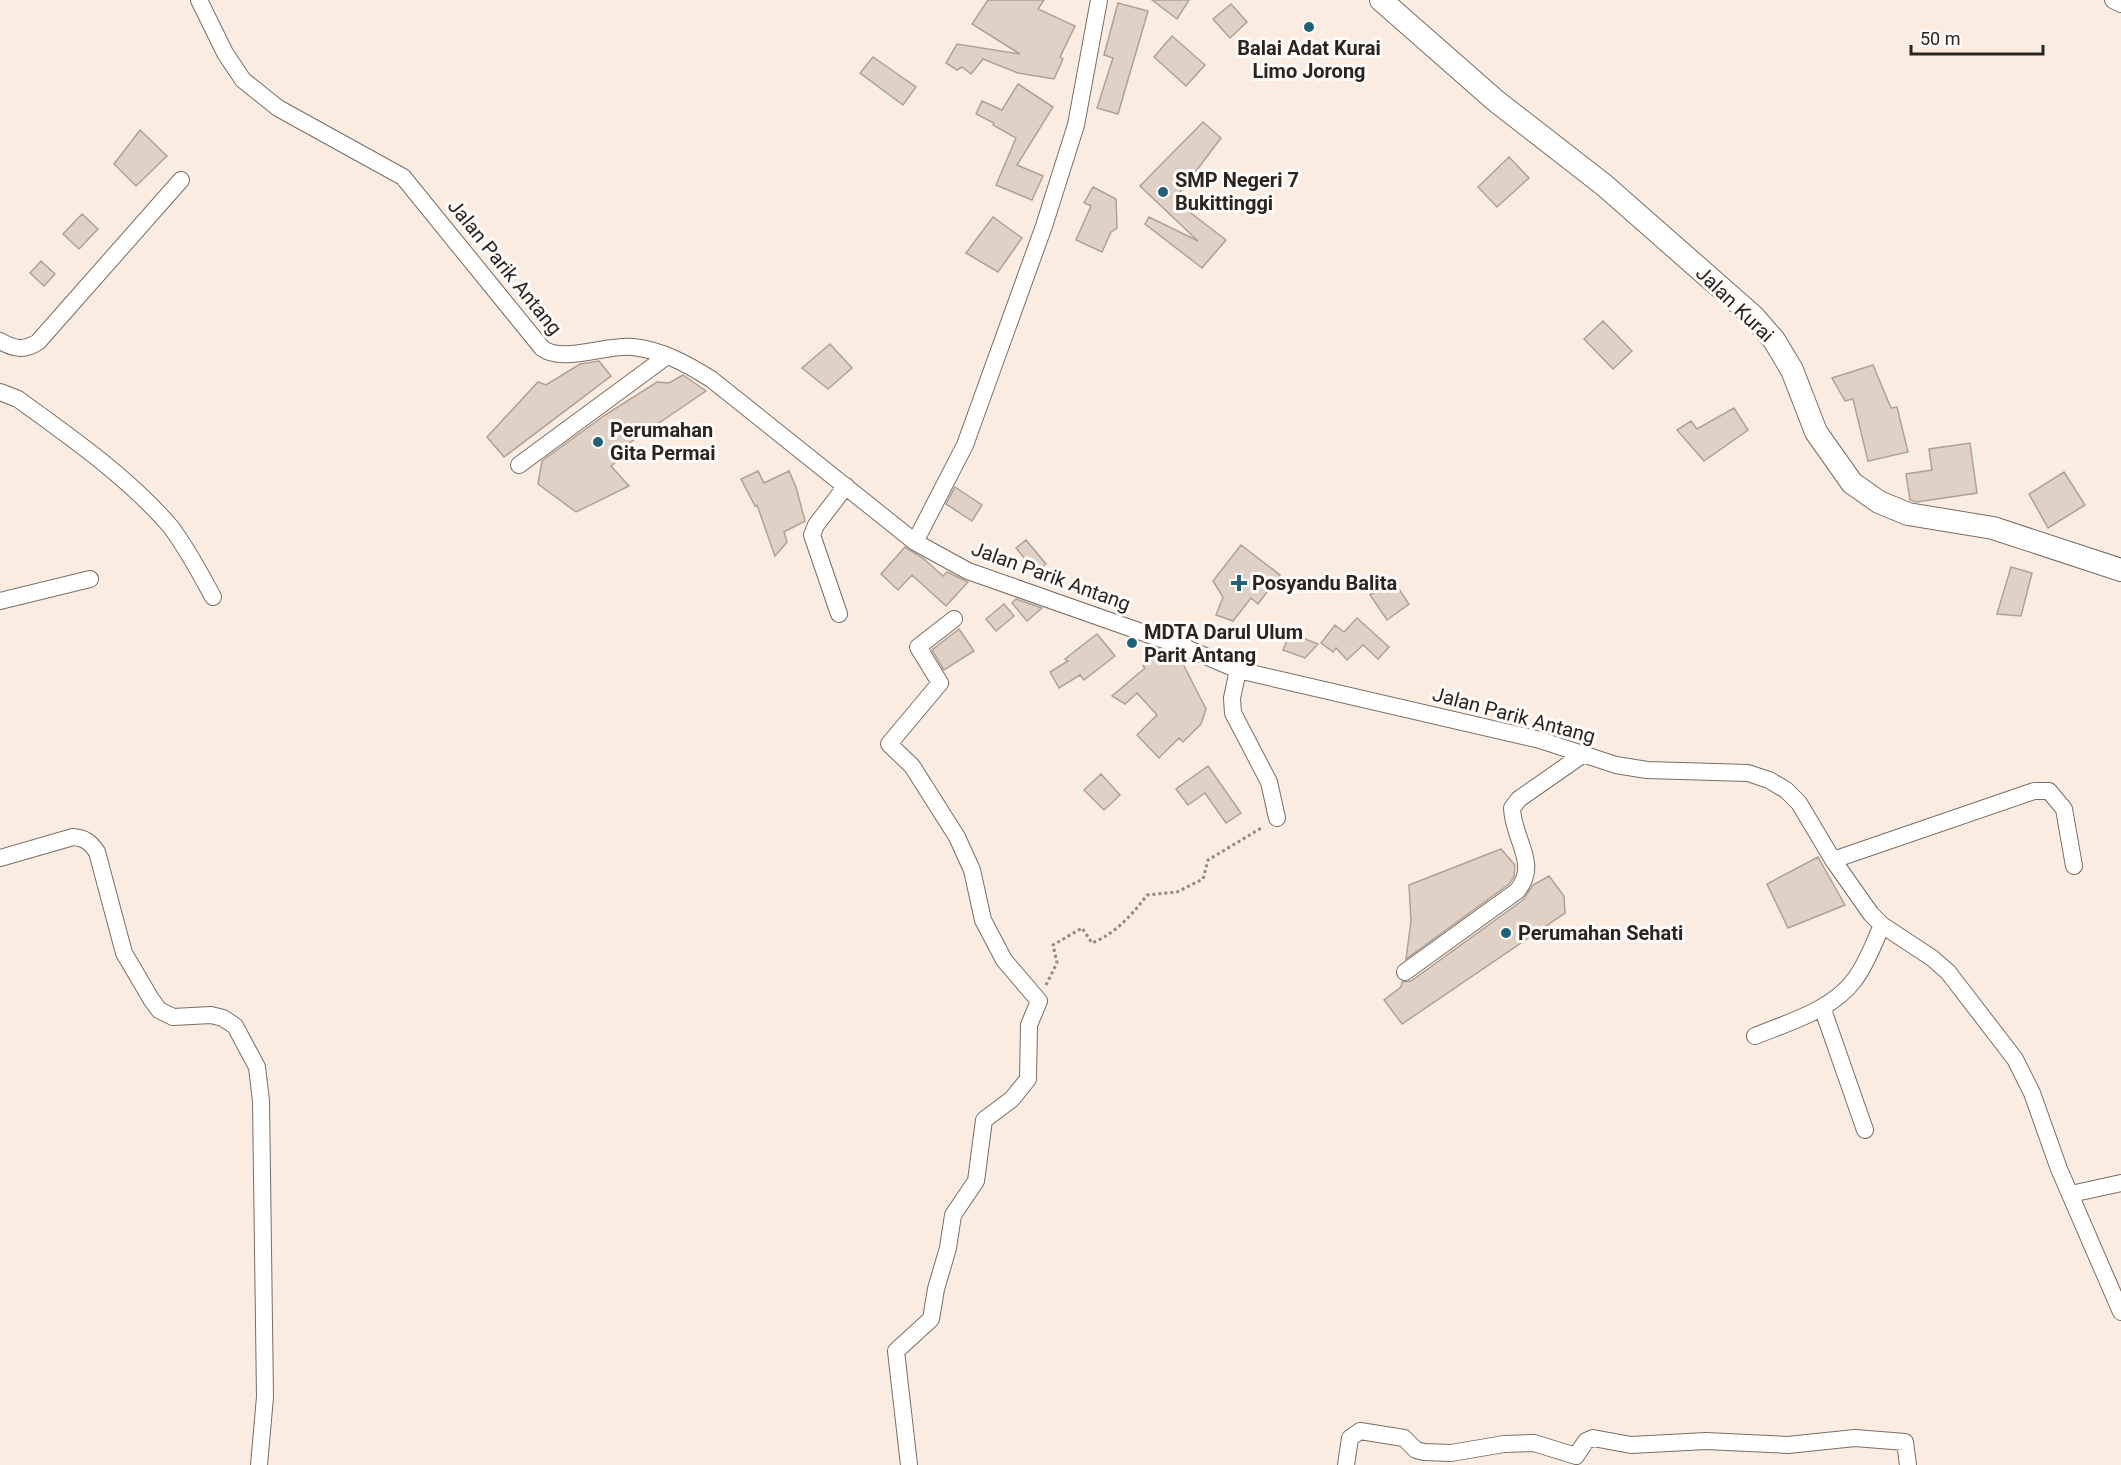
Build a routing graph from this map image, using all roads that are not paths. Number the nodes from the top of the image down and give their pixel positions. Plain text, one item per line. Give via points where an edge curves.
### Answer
1 (199, 0) edge
2 (1099, 0) edge
3 (1381, 0) edge
4 (2113, 0) edge
5 (2121, 4) edge
6 (181, 180) dead end
7 (0, 341) edge
8 (668, 356) junction
9 (0, 392) edge
10 (519, 465) dead end
11 (846, 486) junction
12 (915, 542) junction
13 (2121, 570) edge
14 (90, 579) dead end
15 (213, 597) dead end
16 (0, 601) edge
17 (839, 614) dead end
18 (954, 619) dead end
19 (1238, 670) junction
20 (1582, 755) junction
21 (1277, 818) road end
22 (0, 858) edge
23 (1833, 860) junction
24 (2074, 866) dead end
25 (1882, 925) junction
26 (1406, 972) dead end
27 (1822, 1007) junction
28 (1755, 1036) dead end
29 (1866, 1130) dead end
30 (2121, 1183) edge
31 (2071, 1194) junction
32 (2121, 1312) edge
33 (259, 1465) edge
34 (909, 1465) edge
35 (1346, 1465) edge
36 (1908, 1465) edge

1 - 8 street, Jalan Parik Antang via 243,80 278,108 403,177 542,348 554,355 632,347
2 - 12 street via 1076,125 1044,226 964,445
3 - 13 street, Jalan Kurai via 1496,101 1604,185 1753,316 1792,369 1816,432 1852,483 1879,502 1908,514 1993,528
4 - 5 street
6 - 7 street via 38,342 17,349
8 - 10 street
8 - 11 street, Jalan Parik Antang via 711,379
9 - 15 street via 18,399 139,493 171,528
11 - 12 street, Jalan Parik Antang
11 - 17 street via 812,535
12 - 19 street, Jalan Parik Antang via 968,571 1184,646
14 - 16 street
18 - 34 street via 918,647 940,683 889,744 912,766 957,837 972,870 983,920 1004,960 1039,1001 1029,1025 1028,1079 1012,1099 984,1120 976,1181 953,1215 932,1319 896,1351
19 - 20 street, Jalan Parik Antang via 1540,740
19 - 21 street via 1233,712 1269,782
20 - 23 street, Jalan Parik Antang via 1647,770 1748,773 1769,780 1799,804
20 - 26 street via 1512,808 1528,870 1526,880 1517,891
22 - 33 street via 73,837 90,843 97,852 124,953 159,1010 173,1017 223,1018 235,1026 256,1067 261,1101 265,1397
23 - 24 street via 2034,791 2049,791 2064,809
23 - 25 street, Jalan Parik Antang
25 - 27 street via 1855,980
25 - 31 street, Jalan Parik Antang via 1948,972 2015,1059
27 - 28 street
27 - 29 street
30 - 31 street
31 - 32 street, Jalan Parik Antang
35 - 36 street via 1350,1438 1360,1431 1404,1438 1424,1452 1451,1453 1534,1443 1576,1456 1586,1441 1593,1438 1631,1445 1893,1440 1905,1443

